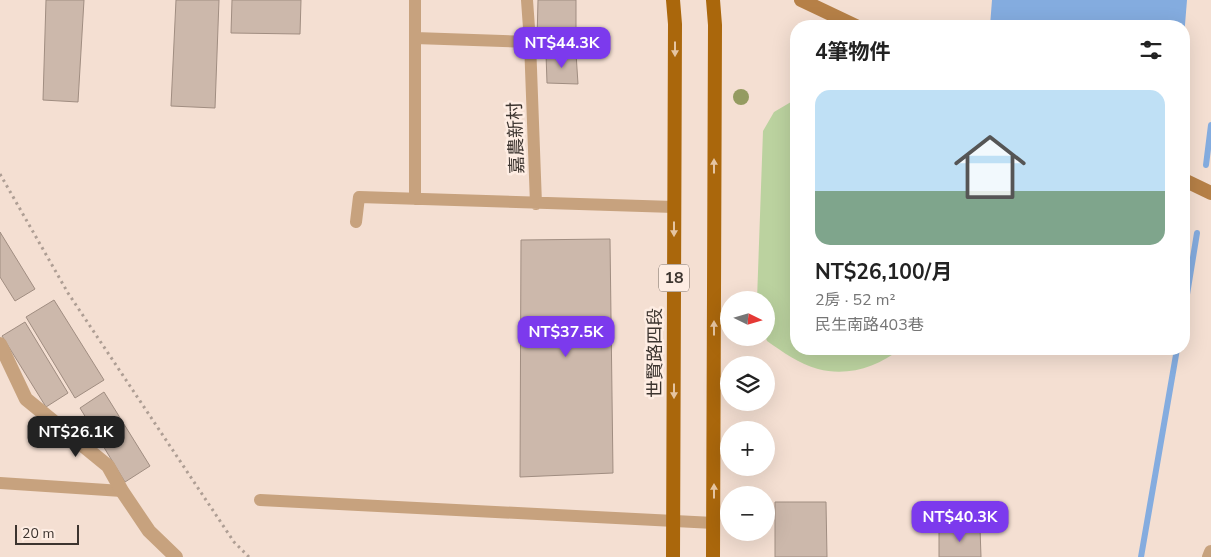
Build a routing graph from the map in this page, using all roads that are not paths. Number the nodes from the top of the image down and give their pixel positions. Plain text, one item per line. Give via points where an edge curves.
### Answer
1 (415, 0) edge
2 (527, 0) edge
3 (673, 0) edge
4 (713, 0) edge
5 (800, 0) edge
6 (843, 20) edge
7 (415, 38) junction
8 (530, 42) junction
9 (1190, 183) edge
10 (1211, 192) edge
11 (415, 199) junction
12 (536, 204) junction
13 (674, 207) junction
14 (356, 222) dead end
15 (0, 344) edge
16 (0, 483) edge
17 (122, 491) junction
18 (260, 500) dead end
19 (673, 522) junction
20 (714, 524) junction
21 (1211, 552) edge
22 (176, 557) edge
23 (673, 557) edge
24 (713, 557) edge
25 (1209, 557) edge

1 - 7 lane
2 - 8 lane, 嘉農新村
3 -> 13 main road, 世賢路四段 / 18
20 -> 4 main road, 18
5 - 6 main road
7 - 8 lane
7 - 11 lane
8 - 12 lane, 嘉農新村
9 - 10 main road
11 - 12 lane
11 - 14 lane via 359,197
12 - 13 lane
13 -> 19 main road, 世賢路四段 / 18
15 - 17 street via 26,399 108,466
16 - 17 lane
17 - 22 street via 149,532
18 - 19 lane
19 - 20 lane
19 - 23 main road, 世賢路四段 / 18
20 - 24 main road, 18
21 - 25 street

